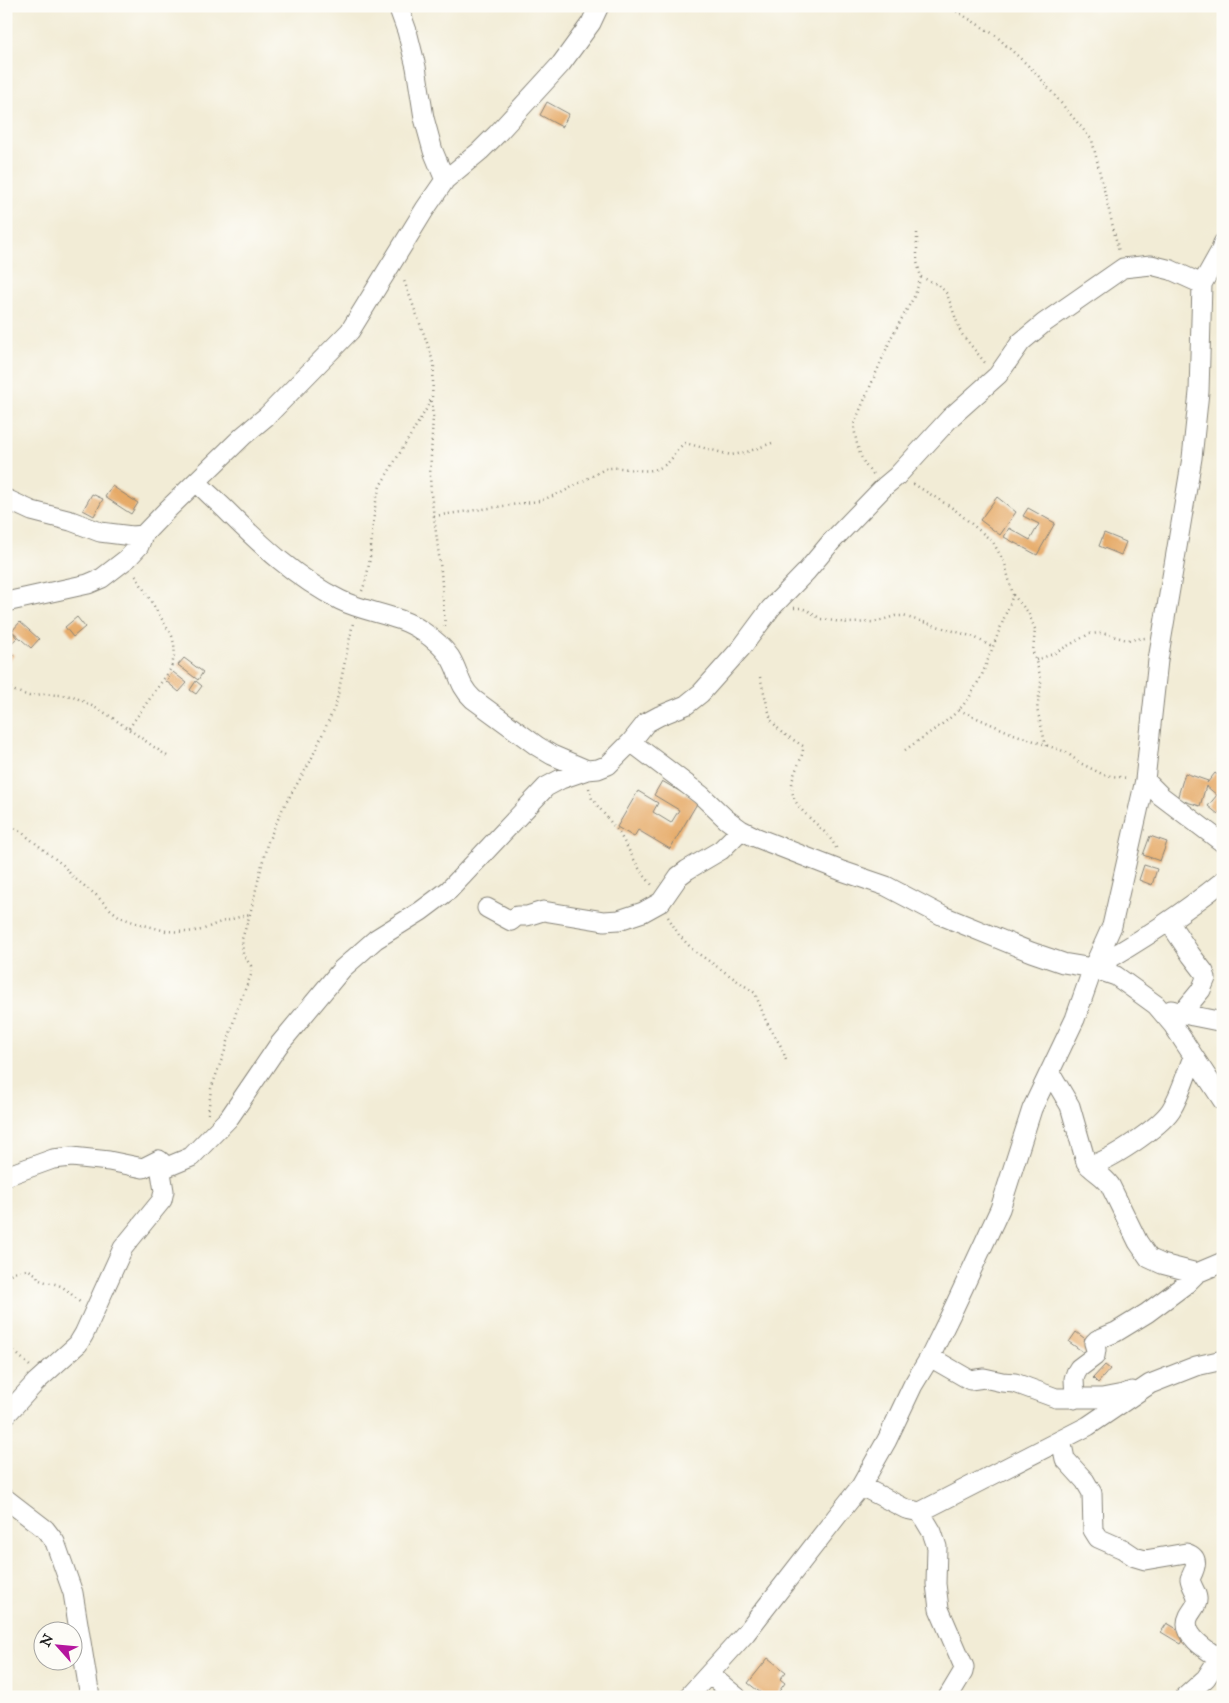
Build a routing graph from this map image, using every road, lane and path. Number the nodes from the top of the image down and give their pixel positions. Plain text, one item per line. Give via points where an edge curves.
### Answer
1 (398, 6) edge
2 (599, 6) edge
3 (948, 6) edge
4 (445, 180) junction
5 (917, 231) dead end
6 (1223, 243) edge
7 (398, 252) junction
8 (1123, 268) junction
9 (921, 277) junction
10 (1202, 284) junction
11 (998, 375) junction
12 (430, 400) junction
13 (772, 443) dead end
14 (891, 481) junction
15 (196, 482) junction
16 (6, 499) edge
17 (434, 516) junction
18 (143, 535) junction
19 (128, 558) junction
20 (1013, 595) junction
21 (6, 602) edge
22 (357, 606) junction
23 (771, 608) junction
24 (1163, 627) junction
25 (445, 630) dead end
26 (992, 647) junction
27 (1036, 660) junction
28 (760, 677) dead end
29 (6, 686) edge
30 (959, 710) junction
31 (129, 728) junction
32 (631, 742) junction
33 (1046, 746) junction
34 (905, 750) dead end
35 (167, 756) dead end
36 (587, 770) junction
37 (1145, 780) junction
38 (6, 824) edge
39 (741, 830) junction
40 (1223, 843) edge
41 (842, 871) junction
42 (1223, 881) edge
43 (661, 902) junction
44 (487, 908) dead end
45 (250, 914) junction
46 (1169, 922) junction
47 (1094, 968) junction
48 (1156, 1005) junction
49 (1182, 1014) junction
50 (1223, 1022) edge
51 (1192, 1056) junction
52 (786, 1060) dead end
53 (1050, 1072) junction
54 (1223, 1101) edge
55 (208, 1114) dead end
56 (159, 1160) junction
57 (1088, 1166) junction
58 (6, 1176) edge
59 (1223, 1262) edge
60 (1197, 1273) junction
61 (6, 1276) edge
62 (97, 1303) junction
63 (6, 1346) edge
64 (930, 1357) junction
65 (1223, 1360) edge
66 (45, 1374) junction
67 (1150, 1384) junction
68 (1075, 1399) junction
69 (6, 1415) edge
70 (1061, 1440) junction
71 (861, 1486) junction
72 (6, 1499) edge
73 (920, 1512) junction
74 (1216, 1666) edge
75 (709, 1674) junction
76 (90, 1697) edge
77 (688, 1697) edge
78 (737, 1697) edge
79 (948, 1697) edge
80 (1185, 1697) edge
81 (1210, 1697) edge

1 - 4 street via 416,66 424,118
2 - 4 street via 580,41 561,64 497,134
3 - 8 path via 995,35 1035,72 1092,140
4 - 7 street
5 - 9 path
6 - 10 street
7 - 12 path via 402,276 434,366
7 - 15 street via 350,331
8 - 10 street via 1151,265
8 - 11 street via 1044,323 1022,342
9 - 11 path via 944,289 962,333 982,361
9 - 14 path via 854,424 854,433 869,471
10 - 24 street via 1199,392 1192,458
11 - 14 street via 951,416
12 - 17 path via 433,416 430,476
12 - 22 path via 380,486 365,584
13 - 17 path via 731,455 685,443 668,463 651,471 613,467 539,501
14 - 20 path via 941,499 992,542 1005,564
14 - 23 street
15 - 18 street
15 - 22 street via 260,544 301,578 341,601
16 - 18 street via 32,511 71,520 100,532
17 - 25 path
18 - 19 street via 139,546
19 - 21 street via 102,578 88,584
19 - 31 path via 176,647 170,670
20 - 26 path
20 - 27 path via 1032,621
22 - 36 street via 423,632 449,656 460,684 473,699 537,746
22 - 45 path via 336,704 310,762 272,829
23 - 26 path via 787,611 801,608 821,619 848,623 903,616 974,636
23 - 32 street via 701,693 686,705 646,724
24 - 27 path via 1144,639 1126,640 1095,632
24 - 37 street
26 - 30 path via 982,675
27 - 33 path via 1041,678 1037,709
28 - 41 path via 771,720 781,732 803,746 792,782 794,801 832,841
29 - 31 path via 29,696 73,696
30 - 33 path
30 - 34 path
31 - 35 path
32 - 36 street via 608,766
32 - 39 street
33 - 37 path via 1066,752 1104,775
36 - 43 path via 592,799 618,831
36 - 56 street via 561,778 546,787 449,890 376,939 342,969 278,1046 229,1118 191,1157 167,1168
37 - 40 street
37 - 47 street via 1112,926
38 - 45 path via 64,864 74,877 120,917 133,922 166,931 187,932
39 - 41 street
39 - 43 street via 721,850 679,876
41 - 47 street via 886,886 943,916 1031,952 1063,963
42 - 46 street
43 - 44 street via 643,912 604,921 543,911 517,916 511,921
43 - 52 path via 685,942 755,994
45 - 55 path via 242,948 251,966 250,975 211,1089
46 - 47 street
46 - 49 street via 1206,978
47 - 48 street via 1116,976
47 - 53 street
48 - 49 street
48 - 51 street
49 - 50 street
51 - 54 street
51 - 57 street via 1167,1116 1130,1145 1099,1164
53 - 57 street via 1070,1106
53 - 64 street via 1032,1109 1000,1209
56 - 58 street via 143,1168 72,1157 53,1159
56 - 62 street via 164,1191 162,1200 123,1248
57 - 60 street via 1105,1178 1149,1258
59 - 60 street
60 - 68 street via 1147,1313 1094,1343 1095,1356 1079,1368 1074,1379
61 - 62 path via 29,1270 38,1279 66,1289 80,1303
62 - 66 street via 78,1344
63 - 66 path via 34,1370
64 - 68 street via 973,1381 984,1378 1015,1383 1049,1396
64 - 71 street
65 - 67 street via 1196,1366
66 - 69 street
67 - 68 street via 1123,1394
67 - 70 street
70 - 73 street
70 - 74 street via 1065,1459 1092,1493 1093,1530 1098,1538 1145,1560 1186,1553 1195,1559 1196,1566 1190,1579 1197,1603 1187,1627
71 - 73 street via 906,1509
71 - 75 street via 746,1633
72 - 76 street via 45,1529 55,1542 73,1593
73 - 79 street via 937,1547 936,1597 939,1609 964,1667
74 - 80 street
74 - 81 street
75 - 77 street
75 - 78 street

